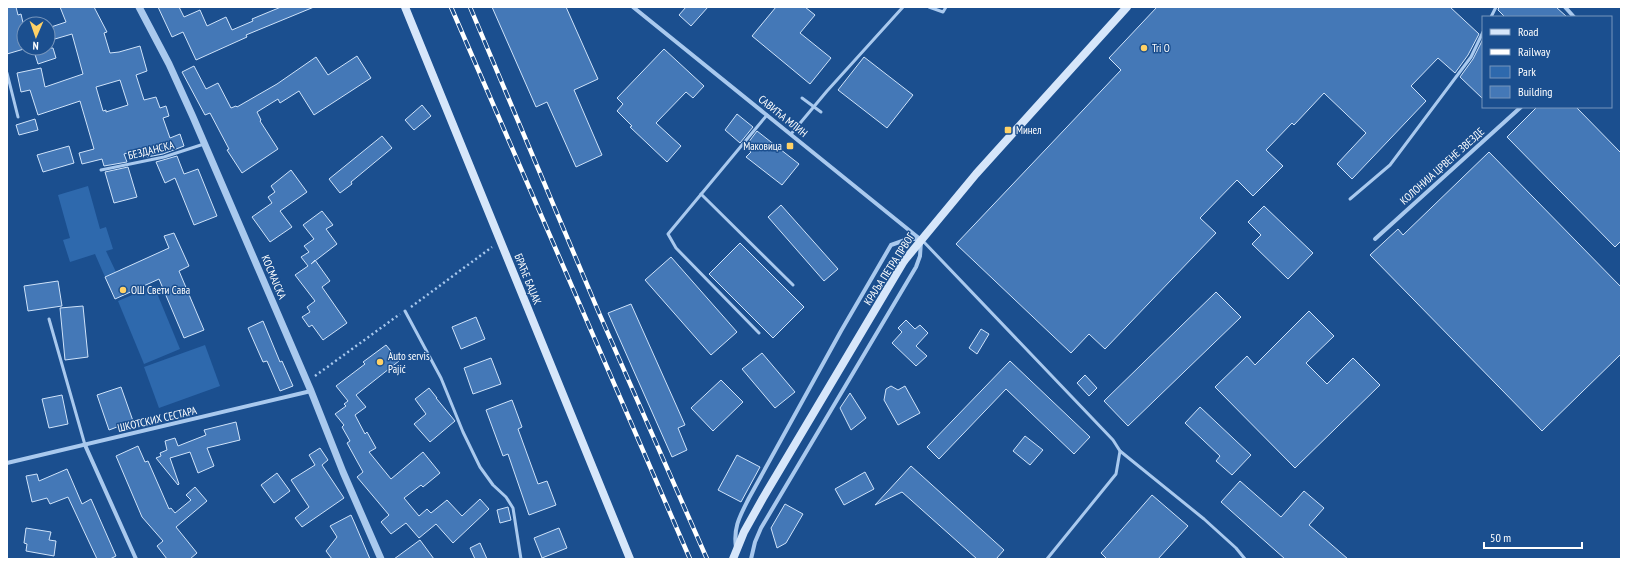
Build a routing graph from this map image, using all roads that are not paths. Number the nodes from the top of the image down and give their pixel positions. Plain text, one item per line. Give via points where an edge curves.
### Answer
1 (139, 7) edge
2 (405, 7) edge
3 (633, 7) edge
4 (904, 7) edge
5 (928, 7) edge
6 (946, 7) edge
7 (1127, 7) edge
8 (1496, 7) edge
9 (1565, 7) edge
10 (1492, 16) edge
11 (1573, 16) edge
12 (1482, 34) edge
13 (7, 73) edge
14 (802, 98) dead end
15 (814, 107) junction
16 (1520, 108) edge
17 (821, 112) dead end
18 (767, 115) junction
19 (18, 117) dead end
20 (791, 134) junction
21 (204, 144) junction
22 (101, 170) dead end
23 (702, 194) junction
24 (1350, 199) dead end
25 (921, 239) junction
26 (1375, 239) dead end
27 (793, 285) dead end
28 (405, 311) dead end
29 (49, 319) dead end
30 (759, 333) dead end
31 (311, 391) junction
32 (85, 445) junction
33 (1120, 451) junction
34 (7, 463) edge
35 (136, 559) edge
36 (381, 559) edge
37 (521, 559) edge
38 (630, 559) edge
39 (733, 559) edge
40 (738, 559) edge
41 (751, 559) edge
42 (1047, 559) edge
43 (1245, 559) edge

1 - 21 street, КОСМАЈСКА via 169,64
2 - 38 main road, БРАЋЕ БАЏАК
3 - 18 street, САВИЋА МЛИН
4 - 15 lane
5 - 6 lane via 943,12
7 - 25 main road, КРАЉА ПЕТРА ПРВОГ via 976,174
8 - 10 lane
9 - 11 street
12 - 24 lane via 1471,56 1390,165
13 - 19 lane
14 - 15 lane
15 - 17 lane
15 - 20 lane
16 - 26 street, КОЛОНИЈА ЦРВЕНЕ ЗВЕЗДЕ
18 - 20 street, САВИЋА МЛИН
18 - 23 lane
20 - 25 street, САВИЋА МЛИН
21 - 22 lane, БЕЗДАНСКА via 164,157
21 - 31 street, КОСМАЈСКА
23 - 27 lane
23 - 30 lane via 668,234 676,248
25 - 33 lane via 1113,440
25 - 39 main road, КРАЉА ПЕТРА ПРВОГ, bridge via 904,261 766,492 744,532
25 - 40 street via 908,239 891,245 844,324 737,522 735,532
25 - 41 street via 920,256 916,267 761,528
28 - 37 lane via 441,378 480,468 513,508
29 - 32 lane
31 - 32 street, ШКОТСКИХ СЕСТАРА
31 - 36 street, КОСМАЈСКА
32 - 34 street, ШКОТСКИХ СЕСТАРА
32 - 35 street
33 - 42 lane via 1116,474
33 - 43 lane via 1204,519

